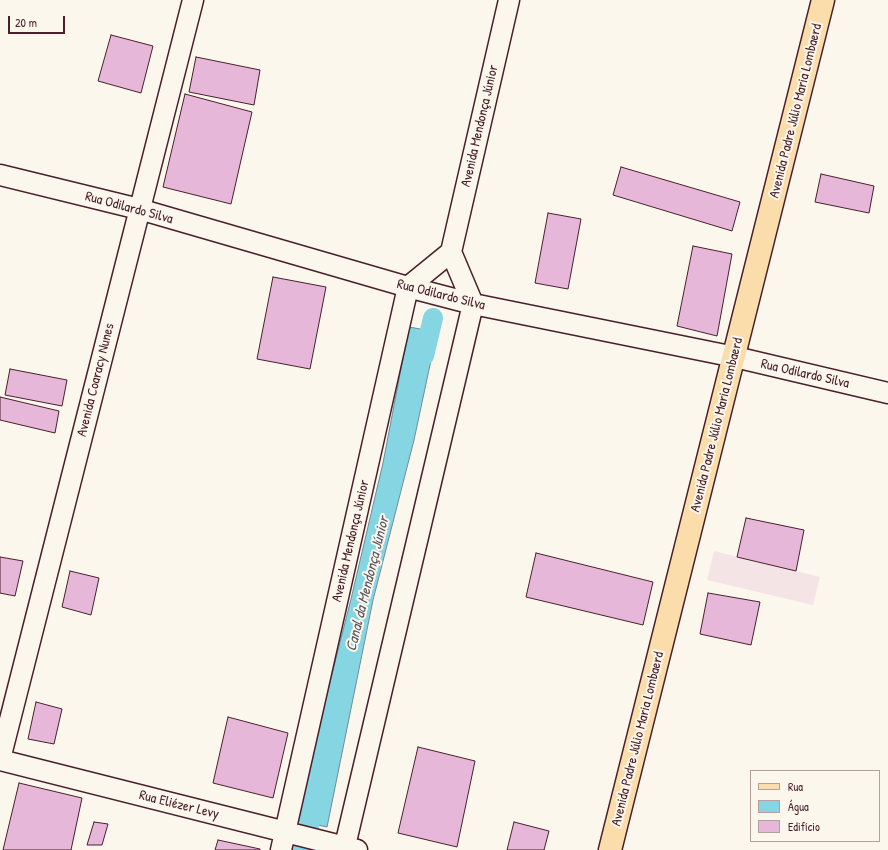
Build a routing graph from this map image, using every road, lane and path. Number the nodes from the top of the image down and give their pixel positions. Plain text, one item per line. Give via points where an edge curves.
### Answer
1 (192, 0) edge
2 (509, 0) edge
3 (823, 0) edge
4 (0, 175) edge
5 (139, 209) junction
6 (451, 252) junction
7 (408, 287) junction
8 (473, 304) junction
9 (735, 357) junction
10 (888, 393) edge
11 (0, 760) edge
12 (287, 839) edge
13 (349, 849) edge
14 (610, 850) edge

1 - 5 street, Avenida Coaracy Nunes
2 - 6 street, Avenida Mendonça Júnior
3 - 9 main road, Avenida Padre Júlio Maria Lombaerd
4 - 5 street, Rua Odilardo Silva
5 - 7 street, Rua Odilardo Silva
5 - 11 street, Avenida Coaracy Nunes
6 - 7 street
6 - 8 street
7 - 8 street, Rua Odilardo Silva
7 - 12 street, Avenida Mendonça Júnior
8 - 9 street, Rua Odilardo Silva
8 - 13 street
9 - 10 street, Rua Odilardo Silva
9 - 14 main road, Avenida Padre Júlio Maria Lombaerd
11 - 12 street, Rua Eliézer Levy
12 - 13 street, Rua Eliézer Levy via 324,842

